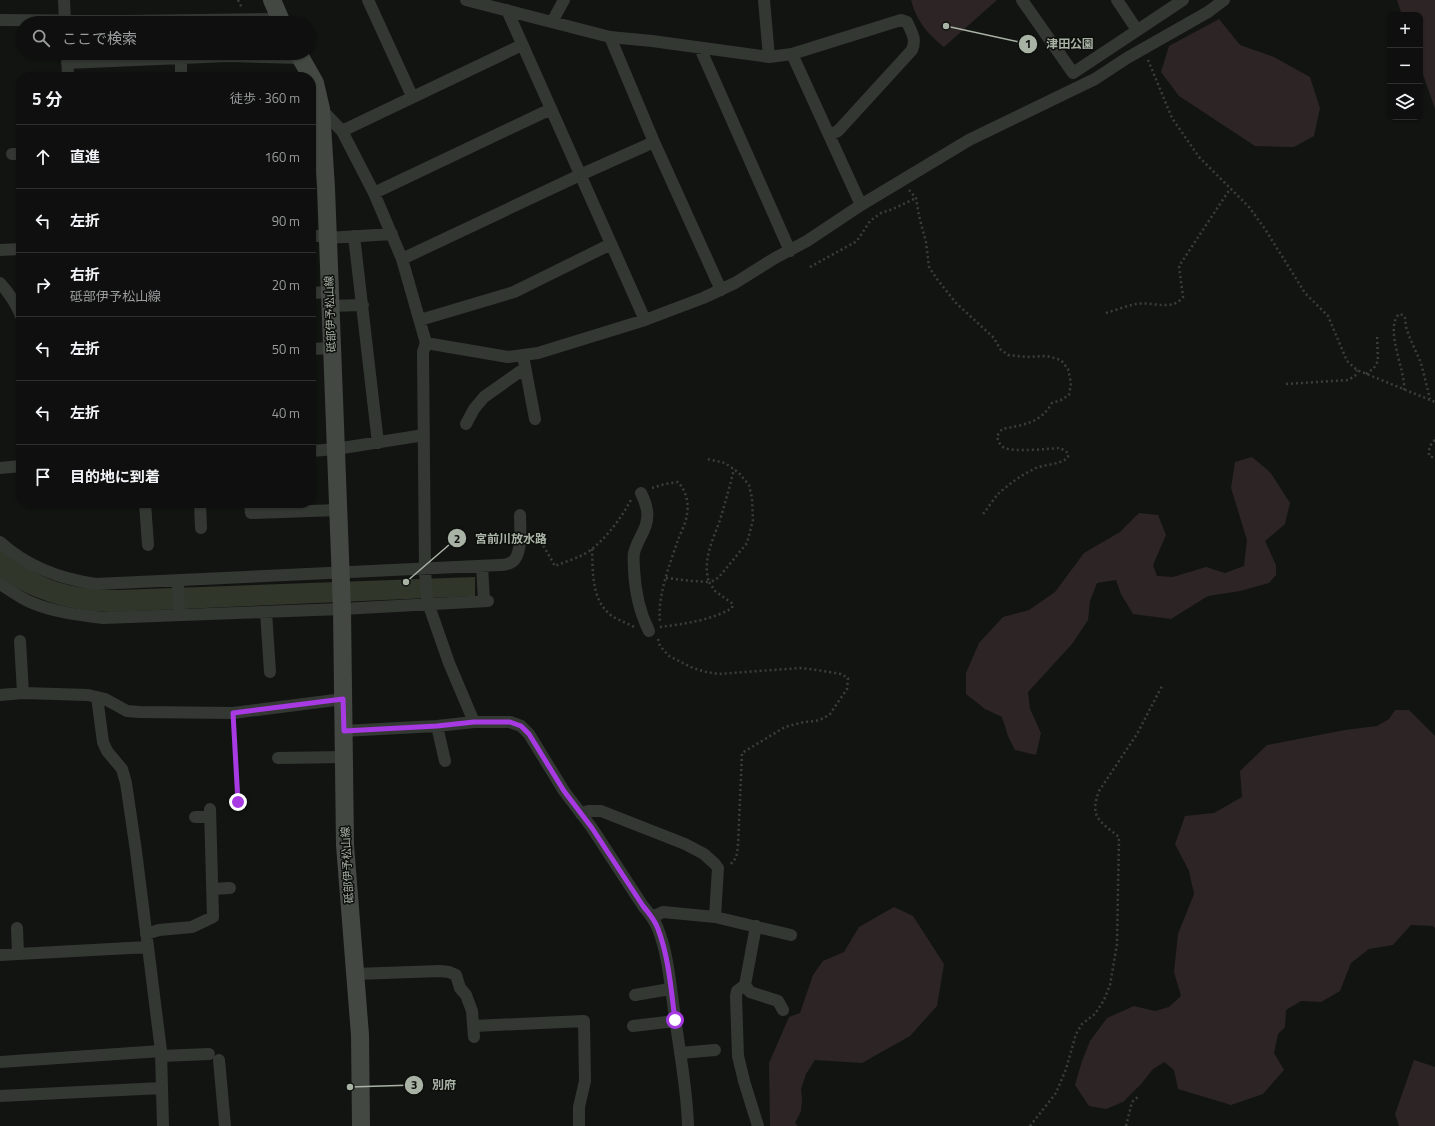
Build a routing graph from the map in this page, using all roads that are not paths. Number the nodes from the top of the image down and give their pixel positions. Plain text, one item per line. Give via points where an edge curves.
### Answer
1 (64, 0) edge
2 (272, 0) edge
3 (368, 0) edge
4 (466, 0) edge
5 (564, 0) edge
6 (764, 0) edge
7 (1022, 0) edge
8 (1117, 0) edge
9 (1182, 0) edge
10 (1224, 0) edge
11 (507, 10) junction
12 (65, 16) edge
13 (279, 16) edge
14 (0, 20) edge
15 (16, 20) edge
16 (552, 22) junction
17 (1137, 30) junction
18 (610, 36) junction
19 (522, 45) junction
20 (700, 48) junction
21 (792, 54) junction
22 (769, 57) junction
23 (67, 60) edge
24 (181, 60) edge
25 (302, 60) edge
26 (68, 72) edge
27 (181, 72) edge
28 (309, 72) edge
29 (1073, 73) junction
30 (1074, 88) junction
31 (412, 96) junction
32 (316, 109) edge
33 (551, 109) junction
34 (342, 131) junction
35 (829, 135) junction
36 (654, 142) junction
37 (580, 175) junction
38 (374, 193) junction
39 (861, 205) junction
40 (392, 234) junction
41 (354, 236) junction
42 (322, 237) edge
43 (611, 244) junction
44 (16, 249) edge
45 (0, 250) edge
46 (790, 251) junction
47 (402, 259) junction
48 (0, 283) edge
49 (721, 290) junction
50 (316, 295) edge
51 (330, 299) junction
52 (16, 304) edge
53 (363, 305) junction
54 (420, 320) junction
55 (645, 320) junction
56 (426, 343) junction
57 (331, 348) junction
58 (316, 349) edge
59 (522, 355) junction
60 (525, 368) junction
61 (535, 419) dead end
62 (466, 424) dead end
63 (424, 435) junction
64 (378, 443) junction
65 (336, 449) junction
66 (316, 451) edge
67 (16, 466) edge
68 (0, 468) edge
69 (641, 493) dead end
70 (144, 508) edge
71 (200, 508) edge
72 (250, 508) edge
73 (338, 510) junction
74 (520, 515) dead end
75 (201, 528) dead end
76 (0, 542) edge
77 (148, 544) dead end
78 (482, 569) junction
79 (425, 572) junction
80 (341, 577) junction
81 (178, 583) junction
82 (0, 584) edge
83 (428, 602) junction
84 (342, 606) junction
85 (266, 612) junction
86 (179, 613) junction
87 (652, 631) road end
88 (20, 641) dead end
89 (270, 672) dead end
90 (24, 693) junction
91 (0, 695) edge
92 (97, 697) junction
93 (343, 699) junction
94 (474, 722) junction
95 (437, 726) junction
96 (344, 731) junction
97 (344, 757) junction
98 (278, 758) dead end
99 (445, 761) dead end
100 (581, 814) junction
101 (195, 817) dead end
102 (230, 888) dead end
103 (212, 889) junction
104 (652, 917) junction
105 (715, 917) junction
106 (756, 926) junction
107 (17, 928) dead end
108 (146, 934) junction
109 (791, 935) dead end
110 (148, 947) junction
111 (18, 954) junction
112 (0, 955) edge
113 (355, 974) junction
114 (745, 985) junction
115 (670, 989) junction
116 (635, 995) dead end
117 (783, 1010) dead end
118 (675, 1020) junction
119 (633, 1026) dead end
120 (715, 1050) dead end
121 (680, 1053) junction
122 (161, 1054) junction
123 (208, 1054) dead end
124 (219, 1060) dead end
125 (0, 1062) edge
126 (162, 1088) junction
127 (0, 1096) edge
128 (164, 1126) edge
129 (225, 1126) edge
130 (361, 1126) edge
131 (579, 1126) edge
132 (688, 1126) edge
133 (758, 1126) edge

1 - 12 street
2 - 13 main road
3 - 31 street
4 - 11 street
5 - 16 street
6 - 22 street
7 - 29 street
8 - 17 street
9 - 17 street
10 - 30 street via 1095,79
11 - 16 street
11 - 19 street
14 - 15 street
16 - 18 street
17 - 29 street
18 - 20 street
18 - 36 street
19 - 31 street
19 - 33 street
20 - 22 street
20 - 46 street
21 - 22 street
21 - 35 street
21 - 35 street via 901,20 907,22 914,37 912,50 838,131
23 - 26 street
24 - 27 street
25 - 28 main road, 砥部伊予松山線
29 - 30 street
30 - 39 street via 969,140
31 - 34 street
32 - 34 street
32 - 42 main road, 砥部伊予松山線
33 - 37 street
33 - 38 street
34 - 38 street
35 - 39 street
36 - 37 street
36 - 49 street
37 - 43 street
37 - 47 street
38 - 40 street
39 - 46 street
40 - 41 street
40 - 47 street
41 - 42 street
41 - 53 street
42 - 51 main road, 砥部伊予松山線
43 - 54 street via 514,292
43 - 55 street
44 - 45 street
46 - 49 street
47 - 54 street
48 - 52 street
49 - 55 street
50 - 51 street
51 - 53 street
51 - 57 main road, 砥部伊予松山線
53 - 64 street
54 - 56 street
55 - 59 street via 538,353
56 - 59 street via 508,357
56 - 63 street via 423,352
57 - 58 street
57 - 65 main road, 砥部伊予松山線
59 - 60 street
60 - 61 street
60 - 62 street via 484,397
63 - 64 street
63 - 79 street
64 - 65 street
65 - 66 street
65 - 73 main road, 砥部伊予松山線
67 - 68 street
69 - 87 street via 648,511 634,554 634,576 638,606
70 - 77 street
71 - 75 street
72 - 73 street via 251,513
73 - 80 main road, 砥部伊予松山線
74 - 78 street via 520,544 516,558 511,563
76 - 81 street via 32,566 75,581 96,584
78 - 79 street
78 - 83 street via 485,599
79 - 80 street
79 - 83 street
80 - 81 street
80 - 84 main road, 砥部伊予松山線
81 - 86 street
82 - 86 street via 28,601 70,614 103,618
83 - 84 street
83 - 94 street via 449,663
84 - 85 street
84 - 93 main road, 砥部伊予松山線
85 - 86 street
85 - 89 street
88 - 90 street
90 - 91 street
90 - 92 street
92 - 93 street via 127,710 140,712 233,713
92 - 108 street via 103,742 122,770 126,783
93 - 96 main road, 砥部伊予松山線
94 - 95 street
94 - 100 street via 510,722 521,726 529,734
95 - 96 street
95 - 99 street
96 - 97 main road, 砥部伊予松山線
97 - 98 street
97 - 113 main road, 砥部伊予松山線 via 345,845
100 - 104 street
100 - 105 street via 601,811 704,854 718,868
101 - 103 street via 210,813
102 - 103 street
103 - 108 street via 213,917 192,927
104 - 105 street via 663,912
104 - 115 street via 663,945
105 - 106 street
106 - 109 street
106 - 114 street
107 - 111 street
108 - 110 street
110 - 111 street
110 - 122 street
111 - 112 street
113 - 130 main road, 砥部伊予松山線 via 360,1035
113 - 131 street via 440,971 456,975 472,1011 474,1032 584,1021 585,1081 578,1107
114 - 117 street via 750,992 778,1001
114 - 133 street via 736,991 738,1056
115 - 116 street
115 - 118 street
118 - 119 street
118 - 121 street
120 - 121 street
121 - 132 street
122 - 123 street
122 - 125 street
122 - 126 street
124 - 129 street
126 - 127 street
126 - 128 street

